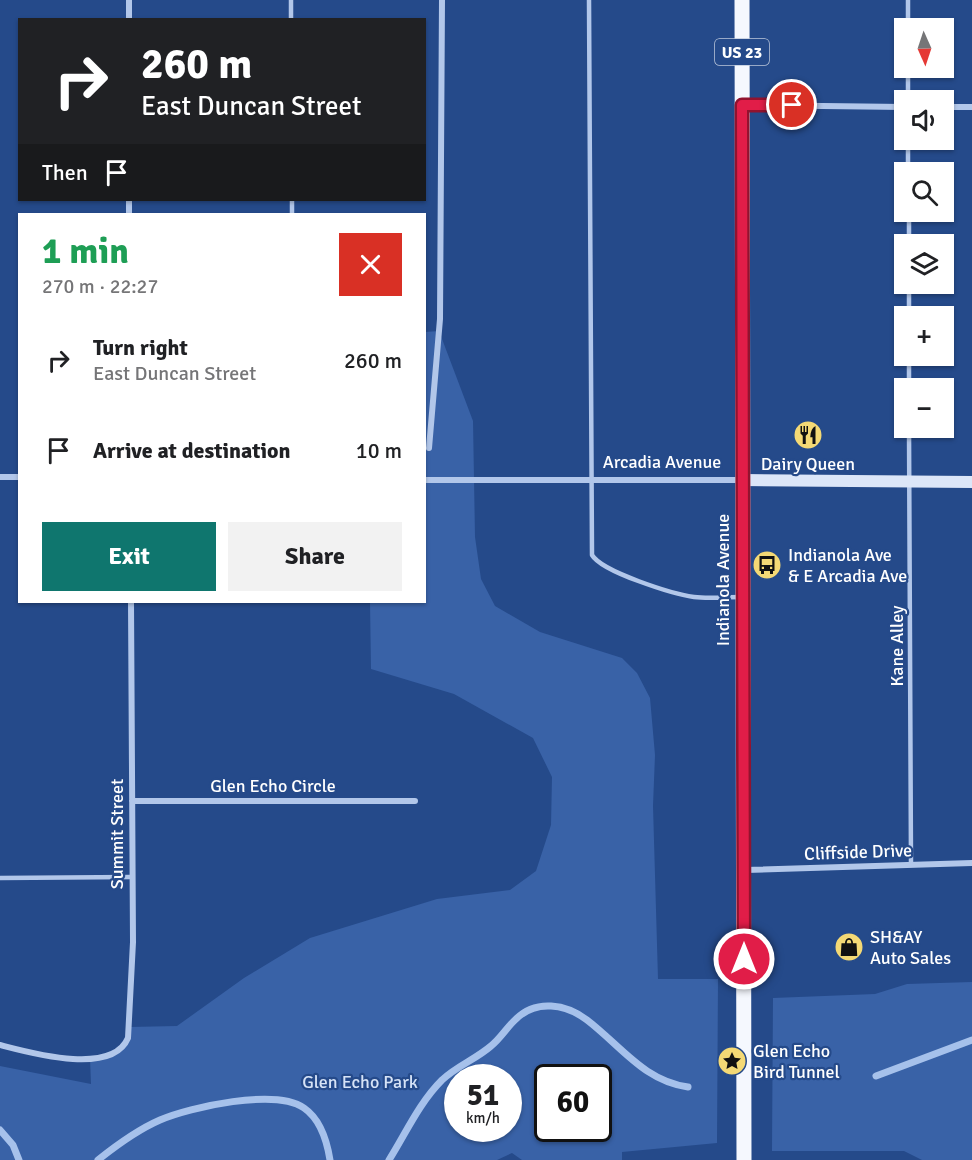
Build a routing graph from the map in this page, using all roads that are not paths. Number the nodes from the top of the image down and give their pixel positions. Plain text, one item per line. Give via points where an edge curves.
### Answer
1 (129, 0) edge
2 (291, 0) edge
3 (442, 0) edge
4 (589, 0) edge
5 (742, 0) edge
6 (908, 0) edge
7 (129, 18) edge
8 (291, 18) edge
9 (908, 18) edge
10 (742, 105) junction
11 (894, 107) edge
12 (954, 107) edge
13 (972, 107) edge
14 (909, 438) edge
15 (429, 448) dead end
16 (0, 477) edge
17 (18, 477) edge
18 (426, 480) edge
19 (590, 480) junction
20 (743, 480) junction
21 (910, 481) junction
22 (972, 482) edge
23 (742, 597) junction
24 (131, 603) edge
25 (132, 801) junction
26 (415, 801) dead end
27 (972, 863) edge
28 (911, 865) junction
29 (744, 870) junction
30 (132, 877) junction
31 (0, 878) edge
32 (0, 1045) edge
33 (744, 1160) edge

1 - 7 street
2 - 8 lane
3 - 15 street via 441,320
4 - 19 lane
5 - 10 main road, Indianola Avenue / US 23
6 - 9 lane
10 - 11 street
10 - 20 main road, Indianola Avenue / US 23
12 - 13 street
14 - 21 lane, Kane Alley
16 - 17 street
18 - 19 street, Arcadia Avenue
19 - 20 street, Arcadia Avenue
19 - 23 lane via 591,550 600,565 690,597
20 - 21 street, Arcadia Avenue
20 - 23 main road, Indianola Avenue / US 23
21 - 22 street, Arcadia Avenue
21 - 28 lane, Kane Alley
23 - 29 main road, Indianola Avenue / US 23
24 - 25 street, Summit Street
25 - 26 street, Glen Echo Circle
25 - 30 street, Summit Street
27 - 28 street, Cliffside Drive
28 - 29 street, Cliffside Drive
29 - 33 main road, Indianola Avenue / US 23
30 - 31 lane
30 - 32 street, Summit Street via 131,1025 124,1048 108,1056 62,1058

